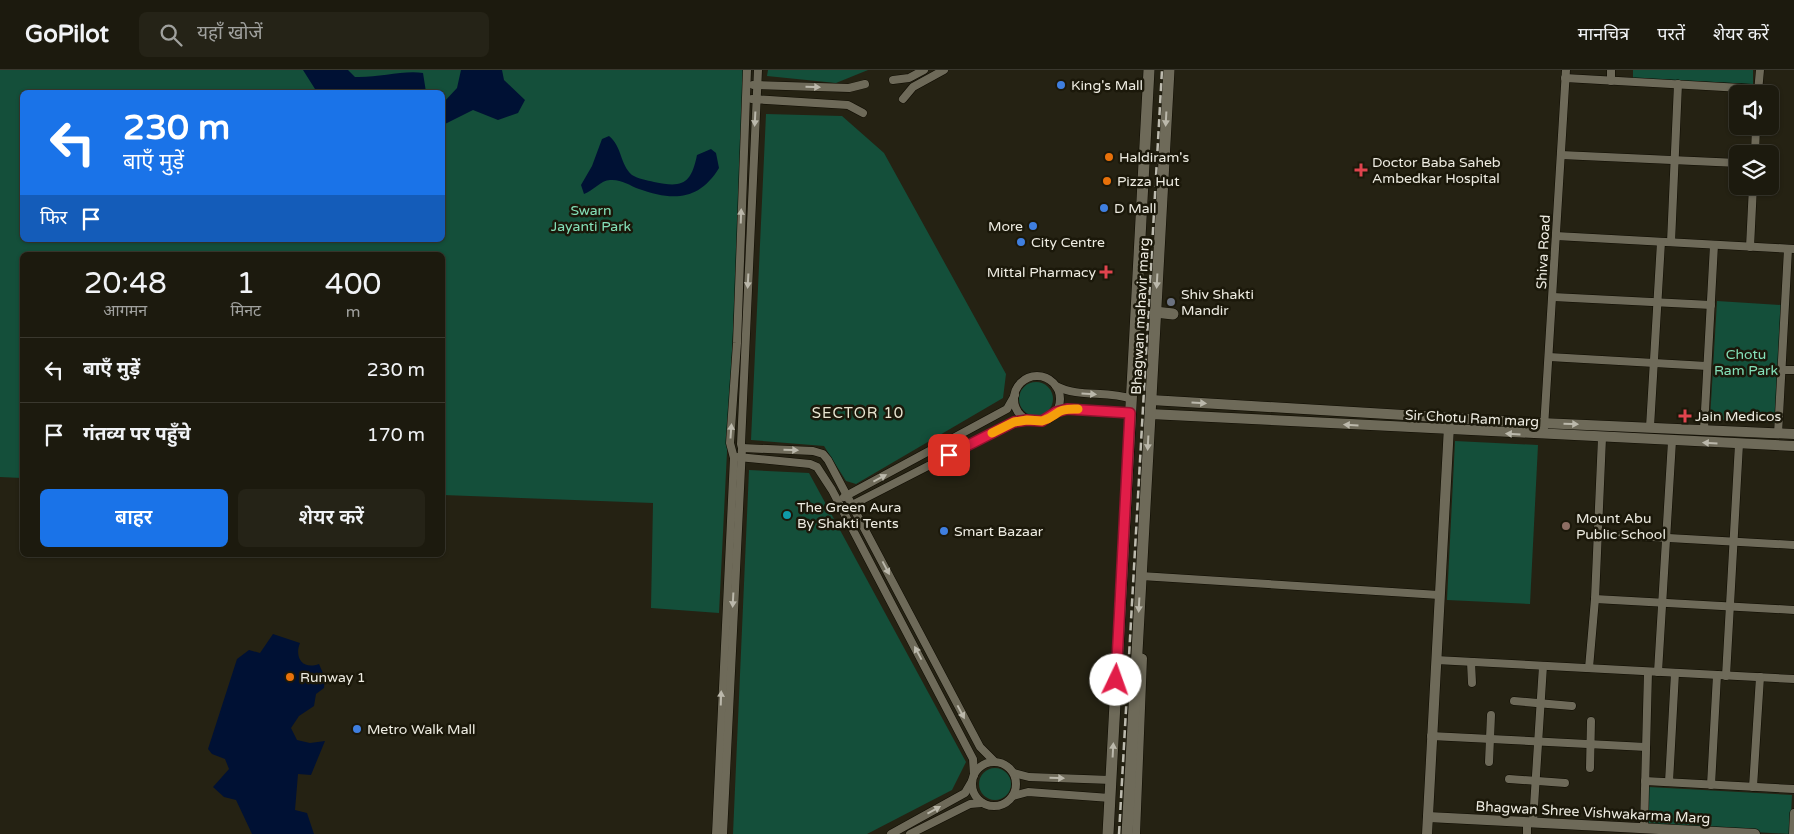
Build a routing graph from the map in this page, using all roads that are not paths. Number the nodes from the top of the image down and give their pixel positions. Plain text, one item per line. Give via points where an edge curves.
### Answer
1 (747, 70) edge
2 (758, 70) edge
3 (924, 70) edge
4 (944, 70) edge
5 (1149, 70) edge
6 (1169, 70) edge
7 (1611, 70) edge
8 (1760, 70) edge
9 (1565, 74) edge
10 (893, 80) dead end
11 (1611, 81) junction
12 (865, 84) dead end
13 (1678, 84) junction
14 (746, 85) junction
15 (757, 85) junction
16 (1759, 85) edge
17 (1729, 88) edge
18 (746, 98) junction
19 (903, 98) dead end
20 (756, 99) junction
21 (863, 112) dead end
22 (1560, 155) junction
23 (1675, 160) junction
24 (1729, 163) edge
25 (1753, 195) edge
26 (1556, 236) junction
27 (1660, 242) junction
28 (1671, 242) junction
29 (1714, 245) junction
30 (1750, 247) junction
31 (1791, 249) edge
32 (1553, 297) junction
33 (1657, 302) junction
34 (1710, 305) junction
35 (1785, 310) junction
36 (1794, 310) edge
37 (1155, 312) junction
38 (1173, 314) dead end
39 (1549, 357) junction
40 (1653, 362) junction
41 (1707, 366) junction
42 (1782, 370) junction
43 (1794, 370) edge
44 (1056, 386) junction
45 (1014, 396) junction
46 (1132, 399) junction
47 (1151, 400) junction
48 (1056, 412) junction
49 (1130, 413) junction
50 (1150, 414) junction
51 (1450, 418) junction
52 (1027, 420) junction
53 (1544, 423) junction
54 (1650, 427) junction
55 (1704, 429) junction
56 (1449, 430) junction
57 (1778, 434) junction
58 (1794, 434) edge
59 (1544, 435) junction
60 (1602, 438) junction
61 (1672, 441) junction
62 (1739, 444) junction
63 (1794, 446) edge
64 (742, 448) junction
65 (732, 450) junction
66 (740, 458) junction
67 (848, 495) junction
68 (837, 501) junction
69 (852, 505) junction
70 (842, 510) junction
71 (1597, 534) junction
72 (1666, 538) junction
73 (1733, 542) junction
74 (1794, 545) edge
75 (1141, 576) junction
76 (1439, 595) junction
77 (1595, 599) junction
78 (1661, 603) junction
79 (1730, 606) junction
80 (1794, 610) edge
81 (1137, 656) junction
82 (1436, 660) junction
83 (1472, 662) junction
84 (1542, 666) junction
85 (1588, 668) junction
86 (1648, 672) junction
87 (1658, 672) junction
88 (1675, 673) junction
89 (1721, 676) junction
90 (1760, 677) junction
91 (1794, 678) edge
92 (1116, 680) junction
93 (1135, 680) junction
94 (1472, 683) dead end
95 (1514, 701) dead end
96 (1540, 703) junction
97 (1572, 706) dead end
98 (1491, 714) dead end
99 (1591, 721) dead end
100 (1431, 736) junction
101 (1490, 739) junction
102 (1538, 741) junction
103 (1590, 744) junction
104 (1646, 747) junction
105 (994, 761) junction
106 (1489, 762) dead end
107 (1590, 768) dead end
108 (1014, 773) junction
109 (973, 778) junction
110 (1509, 779) dead end
111 (1111, 780) junction
112 (1535, 781) junction
113 (1645, 781) junction
114 (1669, 782) junction
115 (1565, 783) dead end
116 (1711, 784) junction
117 (1754, 787) junction
118 (1794, 789) edge
119 (1014, 796) junction
120 (1110, 798) junction
121 (982, 803) junction
122 (1794, 813) edge
123 (1428, 817) junction
124 (1530, 822) junction
125 (1644, 828) junction
126 (1622, 830) edge
127 (1724, 833) edge
128 (716, 834) edge
129 (723, 834) edge
130 (891, 834) edge
131 (910, 834) edge
132 (1108, 834) edge
133 (1127, 834) edge
134 (1136, 834) edge
135 (1427, 834) edge
136 (1527, 834) edge
137 (1756, 834) edge
138 (1792, 834) edge

1 - 14 street
2 - 15 street
3 - 10 street via 909,78
4 - 19 street via 913,87
5 - 46 main road, Bhagwan mahavir marg
6 -> 37 main road, Bhagwan mahavir marg via 1168,174
7 - 11 street
8 - 16 street
9 - 11 street
9 - 22 street, Shiva Road
11 - 13 street
15 -> 12 street via 849,88
13 - 17 street
13 - 23 street
14 - 15 street
14 - 18 street
15 - 20 street
18 - 20 street
65 -> 18 street
20 - 21 street via 848,105
20 -> 64 street
22 - 23 street
22 - 26 street, Shiva Road
23 - 24 street
23 - 28 street
25 - 30 street
26 - 27 street
26 - 32 street, Shiva Road
27 - 28 street
27 - 33 street
28 - 29 street
29 - 30 street
29 - 34 street
30 - 31 street
31 - 35 street
32 - 33 street
32 - 39 street, Shiva Road
33 - 34 street
33 - 40 street
34 - 41 street
35 - 36 street
35 - 42 street
37 - 38 main road
37 - 47 main road, Bhagwan mahavir marg
39 - 40 street
39 - 53 street, Shiva Road
40 - 41 street
40 - 54 street
41 - 55 street
42 - 43 street
42 - 57 street
44 - 45 street via 1045,378 1031,377 1020,383
44 -> 46 street via 1067,392
44 - 48 street via 1060,399
45 - 52 street via 1016,408
67 -> 45 street via 1007,409
46 - 49 main road, Bhagwan mahavir marg
47 - 50 main road, Bhagwan mahavir marg
47 -> 51 street, Sir Chotu Ram marg
48 - 49 street via 1067,409
48 - 52 street via 1042,421
49 - 92 main road, Bhagwan mahavir marg
56 -> 50 street, Sir Chotu Ram marg
50 -> 75 main road, Bhagwan mahavir marg
51 - 53 street, Sir Chotu Ram marg
51 - 56 street
52 - 69 street via 1014,422
53 -> 54 street, Sir Chotu Ram marg
53 - 59 street, Shiva Road
54 - 55 street, Sir Chotu Ram marg
55 - 57 street, Sir Chotu Ram marg
59 -> 56 street, Sir Chotu Ram marg
56 - 76 street
57 - 58 street, Sir Chotu Ram marg
59 - 60 street, Sir Chotu Ram marg
60 - 61 street, Sir Chotu Ram marg
60 - 71 street
62 -> 61 street, Sir Chotu Ram marg
61 - 72 street
62 - 63 street, Sir Chotu Ram marg
62 - 73 street
64 - 66 street
64 -> 67 street via 823,454
65 - 66 street
128 -> 65 street
66 - 68 street via 817,467
66 -> 129 street
67 - 68 street
67 - 69 street
68 - 70 street
69 - 70 street
69 -> 105 street via 980,747
109 -> 70 street via 973,759
71 - 72 street
71 - 77 street
72 - 73 street
72 - 78 street
73 - 74 street
73 - 79 street
75 - 76 street
75 -> 81 main road, Bhagwan mahavir marg
76 - 82 street
77 - 78 street
77 - 85 street
78 - 79 street
78 - 87 street
79 - 80 street
79 - 89 street
81 - 93 main road, Bhagwan mahavir marg
81 - 134 street via 1143,658
82 - 83 street
82 - 100 street
83 - 84 street
83 - 94 street
84 - 85 street
84 - 96 street
85 - 86 street
86 - 87 street
86 - 104 street
87 - 88 street
88 - 89 street
88 - 114 street
89 - 90 street
89 - 116 street
90 - 91 street
90 - 117 street
92 - 93 main road
111 -> 92 main road, Bhagwan mahavir marg
93 - 133 main road, Bhagwan mahavir marg
95 - 96 street
96 - 97 street
96 - 102 street
98 - 101 street
99 - 103 street
100 - 101 street
100 - 123 street
101 - 102 street
101 - 106 street
102 - 103 street
102 - 112 street
103 - 104 street
103 - 107 street
104 - 113 street
105 - 108 street via 1006,764
105 - 109 street via 982,765
108 -> 111 street via 1029,777
108 - 119 street via 1017,782
109 - 121 street via 973,790
130 -> 109 street via 965,793
110 - 112 street
111 - 120 main road, Bhagwan mahavir marg
112 - 115 street
112 - 124 street
113 - 114 street
113 - 125 street
114 - 116 street
116 - 117 street
117 - 118 street
119 - 120 street via 1028,792
119 - 121 street via 998,806
120 - 132 main road, Bhagwan mahavir marg
121 - 131 street via 970,804
122 - 138 street
123 - 124 street, Bhagwan Shree Vishwakarma Marg
123 - 135 street
124 - 126 street, Bhagwan Shree Vishwakarma Marg
124 - 136 street
125 - 126 street, Bhagwan Shree Vishwakarma Marg
125 - 127 street, Bhagwan Shree Vishwakarma Marg
127 - 137 street, Bhagwan Shree Vishwakarma Marg

